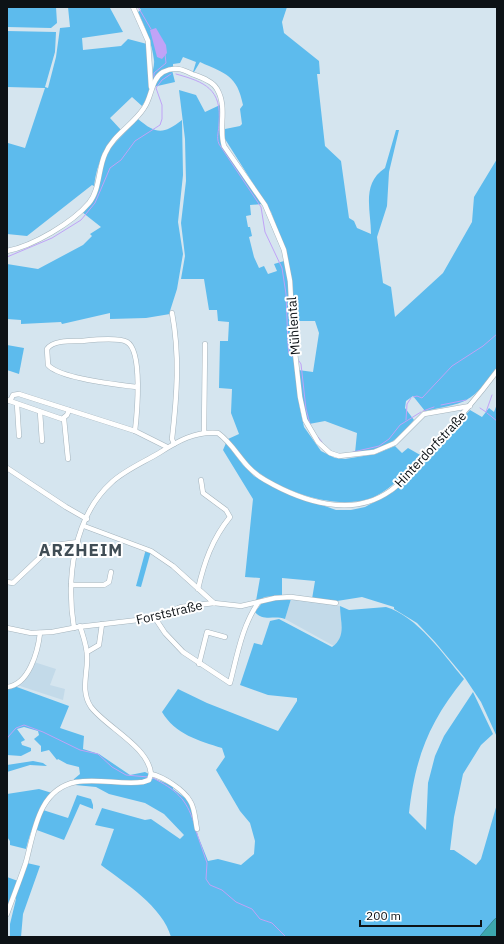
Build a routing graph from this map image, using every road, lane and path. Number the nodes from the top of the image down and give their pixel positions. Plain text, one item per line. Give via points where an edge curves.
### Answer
1 (133, 7) edge
2 (152, 88) junction
3 (7, 251) edge
4 (172, 313) dead end
5 (205, 344) dead end
6 (497, 371) edge
7 (137, 387) junction
8 (9, 401) edge
9 (17, 404) junction
10 (470, 406) junction
11 (69, 410) junction
12 (40, 412) junction
13 (64, 418) junction
14 (135, 430) junction
15 (204, 432) junction
16 (19, 436) dead end
17 (42, 441) dead end
18 (158, 443) junction
19 (174, 444) junction
20 (167, 447) junction
21 (159, 453) junction
22 (68, 459) dead end
23 (7, 468) edge
24 (202, 480) dead end
25 (87, 519) junction
26 (84, 526) junction
27 (78, 542) junction
28 (111, 572) dead end
29 (7, 582) edge
30 (71, 585) junction
31 (198, 590) junction
32 (214, 603) junction
33 (258, 603) junction
34 (336, 603) dead end
35 (155, 618) junction
36 (102, 624) junction
37 (80, 626) junction
38 (7, 628) edge
39 (74, 628) junction
40 (40, 633) junction
41 (225, 637) dead end
42 (87, 652) junction
43 (199, 664) junction
44 (7, 687) edge
45 (151, 774) junction
46 (197, 829) dead end
47 (7, 914) edge
48 (497, 922) edge
49 (497, 930) edge
50 (484, 937) edge
51 (491, 937) edge

1 - 2 street, Mühlental via 148,41
2 - 3 street, Mühlental via 142,112 107,150 94,195 88,205 58,230
2 - 10 street, Mühlental via 160,74 176,68 210,82 218,91 223,112 224,146 265,205 284,250 290,281 293,339 301,405 308,426 322,447 339,456 378,452 398,441 424,414
4 - 19 street via 178,370 172,439
5 - 15 street
6 - 10 street
7 - 7 street via 135,354 124,341 73,341 51,345 47,349 48,365 54,370 92,380
7 - 14 street via 138,410
8 - 9 street
8 - 11 street via 13,395 19,394
9 - 12 street
9 - 16 street
10 - 15 street, Hinterdorfstraße via 390,491 364,504 337,507 317,502 265,480 246,466 218,433
11 - 13 street
11 - 14 street
12 - 13 street
12 - 17 street
13 - 22 street
14 - 18 street
15 - 19 street
18 - 20 street
18 - 21 street
19 - 20 street
20 - 21 street
21 - 25 street via 112,482 98,498
23 - 25 street via 66,508
24 - 31 street via 203,493 226,510 230,517 220,529 210,550
25 - 26 street
26 - 27 street
26 - 31 street via 151,551 173,566
27 - 29 street via 50,548 13,583
27 - 30 street
28 - 30 street via 108,582 104,585
30 - 39 street via 70,604
31 - 32 street
32 - 33 street, Forststraße via 237,606
32 - 35 street, Forststraße via 181,607
33 - 34 street, Forststraße via 284,597
33 - 43 street via 244,630 230,682
35 - 36 street, Forststraße
35 - 43 street via 183,652
36 - 37 street, Forststraße
36 - 42 street via 100,644
37 - 39 street, Forststraße
37 - 42 street
38 - 40 street, Forststraße
39 - 40 street, Forststraße
40 - 44 street via 30,668 19,682
41 - 43 street via 207,632
42 - 45 street via 85,688 89,704 138,750 150,767
45 - 46 street via 168,782 187,796 193,808
45 - 47 street via 149,780 143,782 78,782 64,785 55,792 43,807 35,824 26,861
48 - 50 highway
49 - 51 highway

